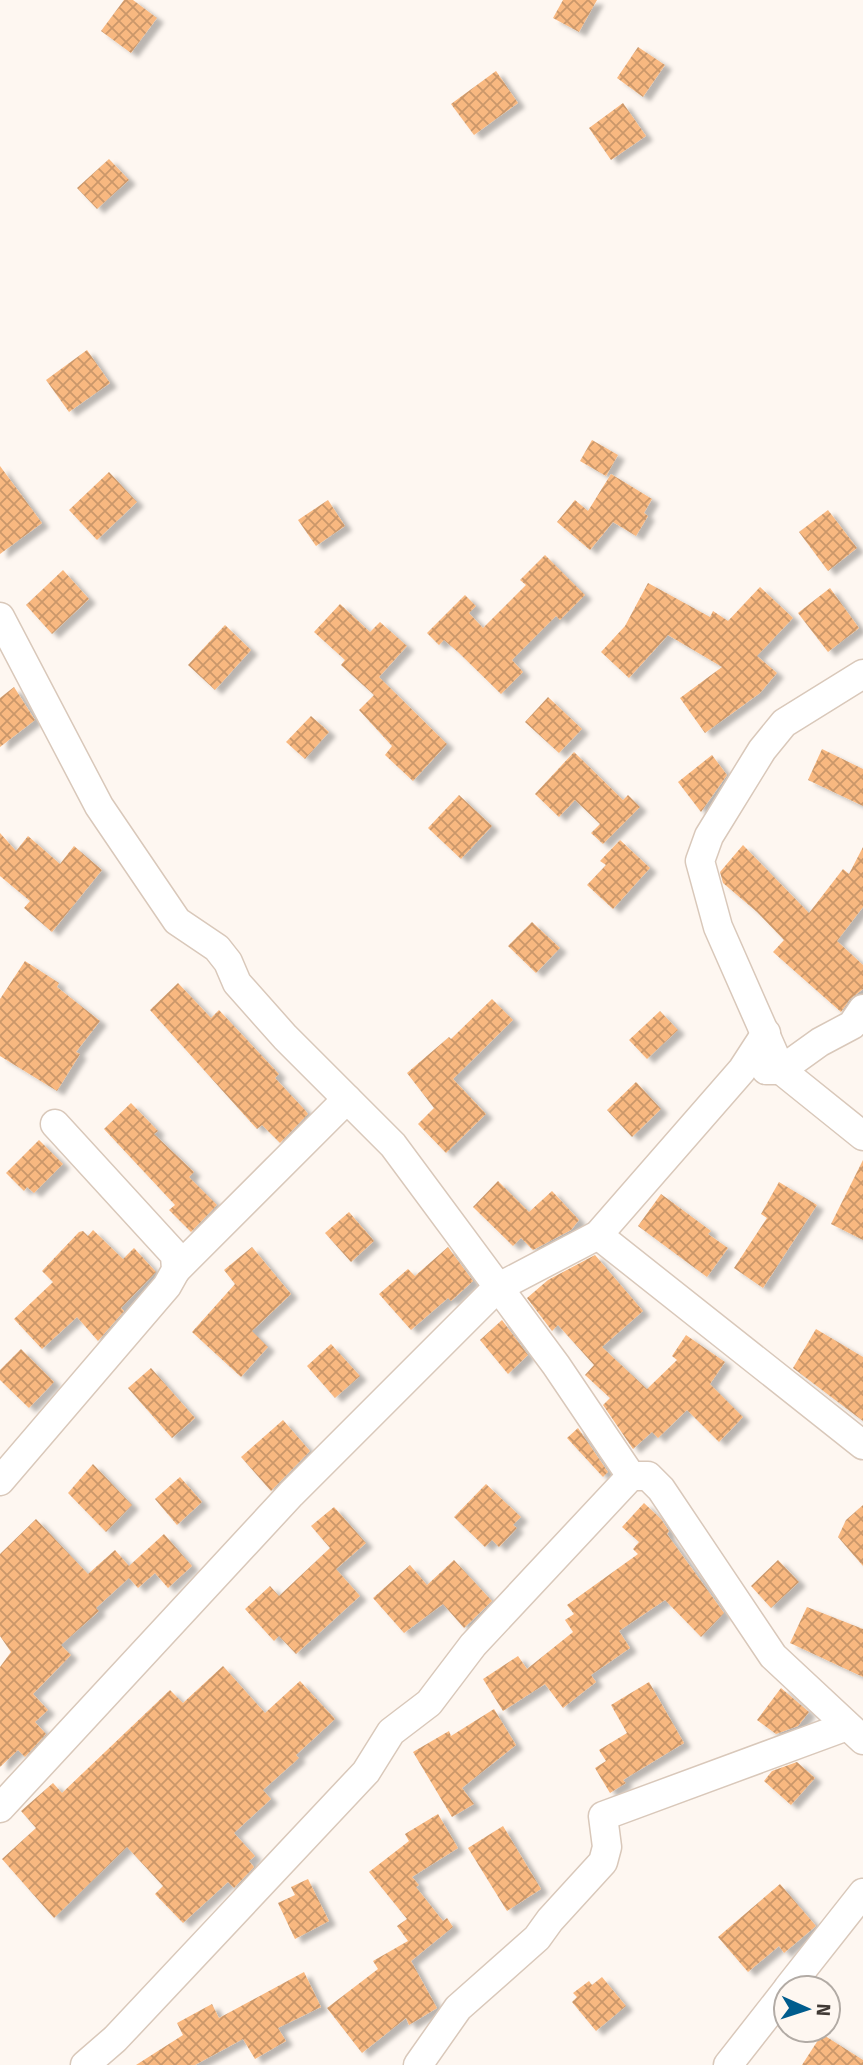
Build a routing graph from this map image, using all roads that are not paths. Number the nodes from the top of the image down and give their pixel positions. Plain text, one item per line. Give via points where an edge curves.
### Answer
1 (0, 617) edge
2 (863, 674) edge
3 (863, 1009) edge
4 (766, 1032) junction
5 (742, 1070) junction
6 (781, 1070) junction
7 (347, 1099) junction
8 (55, 1124) dead end
9 (863, 1136) edge
10 (598, 1235) junction
11 (176, 1270) junction
12 (497, 1288) junction
13 (863, 1445) edge
14 (631, 1476) junction
15 (0, 1481) edge
16 (855, 1733) edge
17 (0, 1808) edge
18 (863, 1893) edge
19 (800, 1974) edge
20 (772, 2009) edge
21 (85, 2065) edge
22 (418, 2065) edge
23 (728, 2065) edge

1 - 7 street via 99,806 177,921 216,948 237,983
2 - 4 street via 784,723 722,814 700,862 718,927
3 - 6 street via 852,1025
4 - 5 street
4 - 6 street
5 - 6 street
5 - 10 street
6 - 9 street
7 - 11 street
7 - 12 street via 393,1145
8 - 11 street via 175,1255
10 - 12 street
10 - 13 street
11 - 15 street
12 - 14 street
12 - 17 street via 290,1494
14 - 16 street via 648,1476 661,1489 773,1656
14 - 21 street via 473,1645 429,1703 391,1732 366,1772 115,2039
16 - 22 street via 603,1816 607,1847 603,1862 537,1938 458,2008
18 - 19 street
20 - 23 street

